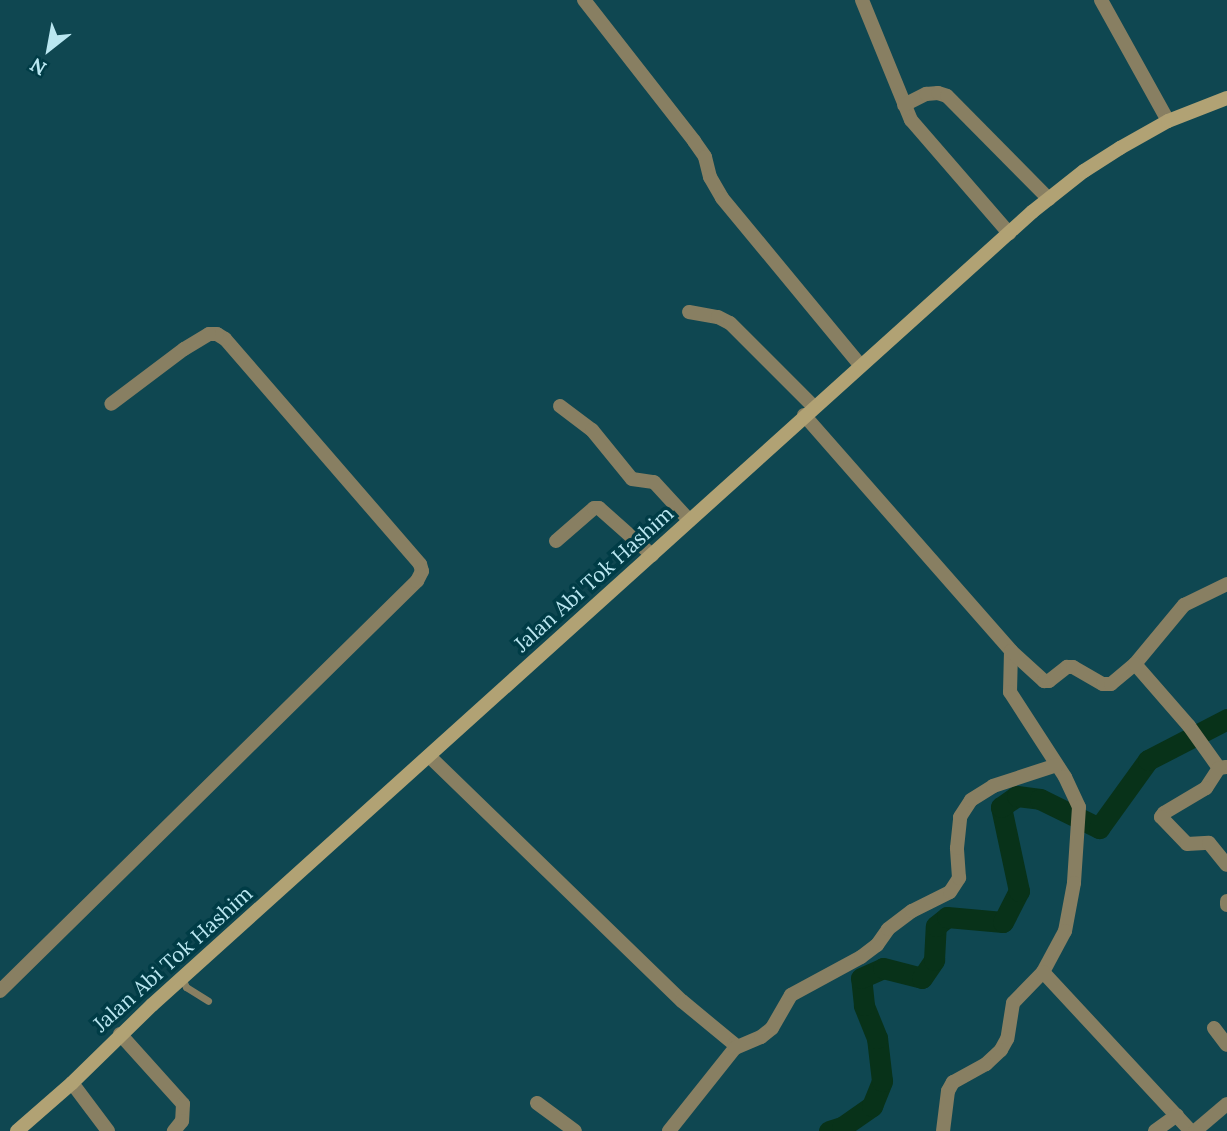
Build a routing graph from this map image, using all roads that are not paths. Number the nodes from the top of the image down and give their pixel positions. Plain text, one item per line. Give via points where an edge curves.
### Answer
1 (584, 0) edge
2 (862, 0) edge
3 (1101, 0) edge
4 (1227, 98) edge
5 (904, 105) junction
6 (1168, 121) junction
7 (1049, 199) junction
8 (1009, 233) junction
9 (689, 312) dead end
10 (860, 365) junction
11 (111, 404) dead end
12 (560, 406) dead end
13 (808, 410) junction
14 (689, 520) junction
15 (556, 541) dead end
16 (652, 555) junction
17 (1227, 584) edge
18 (1011, 651) junction
19 (1135, 664) junction
20 (429, 756) junction
21 (1219, 764) edge
22 (1057, 765) junction
23 (1227, 865) edge
24 (1044, 972) junction
25 (182, 978) junction
26 (1, 988) edge
27 (208, 1001) dead end
28 (1214, 1028) dead end
29 (120, 1034) junction
30 (1227, 1045) edge
31 (735, 1048) junction
32 (72, 1083) junction
33 (537, 1103) dead end
34 (1227, 1104) edge
35 (1177, 1115) junction
36 (17, 1131) edge
37 (108, 1131) edge
38 (174, 1131) edge
39 (575, 1131) edge
40 (669, 1131) edge
41 (943, 1131) edge
42 (1155, 1131) edge
43 (1193, 1131) edge

1 - 10 street via 694,141 722,198
2 - 5 street
3 - 6 street
4 - 6 main road, Jalan Abi Tok Hashim
5 - 7 street via 926,94 947,96
5 - 8 street via 926,138
6 - 7 main road, Jalan Abi Tok Hashim via 1096,163
7 - 8 main road, Jalan Abi Tok Hashim
8 - 10 main road, Jalan Abi Tok Hashim
9 - 13 street via 730,323
10 - 13 main road, Jalan Abi Tok Hashim
11 - 26 street via 184,349 209,334 218,334 422,571 417,581
12 - 14 street via 592,430 632,479 654,482
13 - 14 main road, Jalan Abi Tok Hashim
13 - 18 street
14 - 16 main road, Jalan Abi Tok Hashim
15 - 16 street via 599,508
16 - 20 main road, Jalan Abi Tok Hashim
17 - 19 street via 1184,605
18 - 19 street via 1044,681 1073,667 1111,684
18 - 22 street via 1010,692
19 - 21 street
20 - 25 main road, Jalan Abi Tok Hashim
20 - 31 street
21 - 23 street via 1206,788 1164,813 1161,820 1187,844 1209,844
22 - 24 street via 1079,807 1077,844 1069,914
22 - 31 street via 993,786 971,800 960,817 959,878 950,892 904,917 861,957 791,995 772,1028
24 - 35 street
24 - 41 street via 1013,1003 1001,1050 953,1082
25 - 27 lane via 186,987
25 - 29 main road, Jalan Abi Tok Hashim
28 - 30 street
29 - 32 main road, Jalan Abi Tok Hashim
29 - 38 street via 183,1104 182,1121
31 - 40 street
32 - 36 main road, Jalan Abi Tok Hashim
32 - 37 street
33 - 39 street
34 - 43 street
35 - 42 street
35 - 43 street

